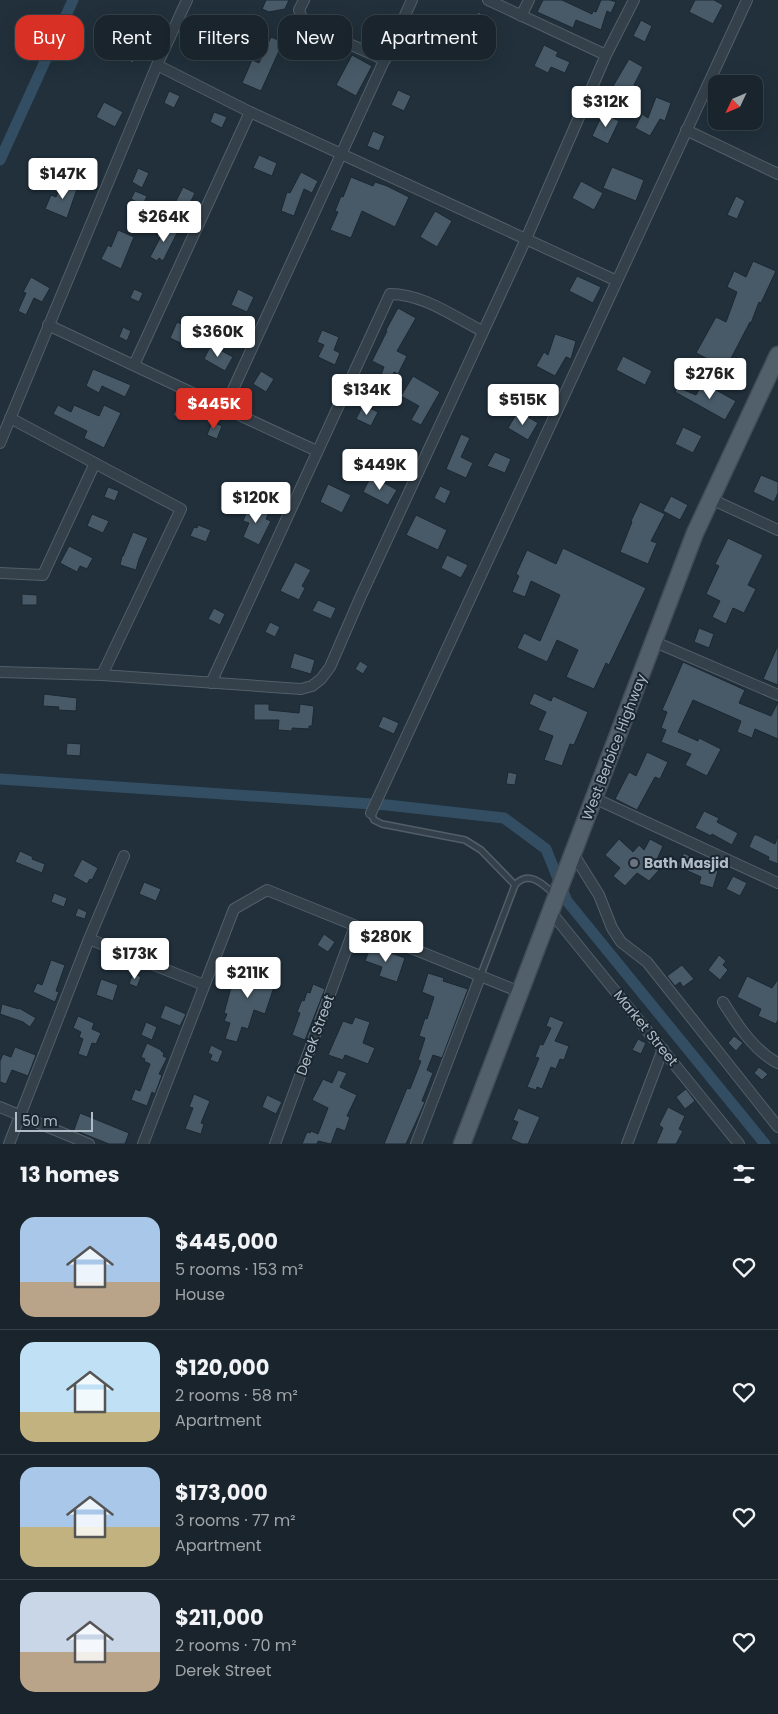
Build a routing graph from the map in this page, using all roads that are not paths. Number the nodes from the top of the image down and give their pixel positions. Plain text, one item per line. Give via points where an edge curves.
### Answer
1 (187, 0) edge
2 (304, 0) edge
3 (412, 0) edge
4 (488, 0) edge
5 (529, 0) edge
6 (634, 0) edge
7 (748, 0) edge
8 (405, 15) edge
9 (521, 16) junction
10 (362, 50) edge
11 (606, 56) junction
12 (385, 60) edge
13 (157, 65) junction
14 (250, 112) junction
15 (686, 130) junction
16 (341, 154) junction
17 (778, 174) edge
18 (526, 238) junction
19 (618, 281) junction
20 (48, 325) junction
21 (482, 331) junction
22 (778, 355) edge
23 (134, 365) junction
24 (224, 409) junction
25 (10, 418) junction
26 (0, 443) edge
27 (317, 451) junction
28 (95, 463) junction
29 (711, 499) junction
30 (778, 530) edge
31 (0, 573) edge
32 (655, 642) junction
33 (0, 672) edge
34 (102, 675) junction
35 (211, 683) junction
36 (778, 695) edge
37 (594, 798) junction
38 (371, 813) joint
39 (574, 855) junction
40 (124, 856) dead end
41 (778, 883) edge
42 (515, 884) junction
43 (556, 900) junction
44 (356, 926) junction
45 (90, 939) junction
46 (480, 977) junction
47 (204, 985) junction
48 (520, 992) junction
49 (723, 1002) dead end
50 (663, 1049) junction
51 (778, 1063) edge
52 (0, 1107) edge
53 (20, 1116) junction
54 (778, 1127) edge
55 (10, 1144) edge
56 (89, 1144) edge
57 (143, 1144) edge
58 (275, 1144) edge
59 (416, 1144) edge
60 (462, 1144) edge
61 (627, 1144) edge
62 (739, 1144) edge

1 - 13 street
2 - 10 street via 299,10 304,22
3 - 8 street
4 - 9 street
5 - 9 street
6 - 11 street
7 - 15 street
9 - 11 street
11 - 18 street
12 - 16 street
13 - 14 street
13 - 20 street
14 - 16 street
14 - 23 street
15 - 17 street
15 - 19 street
16 - 18 street
16 - 24 street
18 - 19 street
18 - 21 street
19 - 38 street
20 - 23 street
20 - 25 street
21 - 27 street via 416,297 390,294
21 - 35 street via 330,667 321,679 301,689
22 - 29 main road, West Berbice Highway
23 - 24 street
24 - 27 street
25 - 26 street
25 - 28 street
27 - 35 street
28 - 31 street via 43,575
28 - 34 street via 181,508
29 - 30 street
29 - 32 main road, West Berbice Highway via 695,533
32 - 36 street
32 - 37 main road, West Berbice Highway
33 - 34 street
34 - 35 street
37 - 39 main road, West Berbice Highway
37 - 41 street
38 - 42 lane via 374,820 382,824 465,840 481,850
39 - 43 main road, West Berbice Highway
39 - 54 street via 599,895 621,942 647,962
40 - 45 street
42 - 43 lane via 523,878 534,879 541,882
42 - 46 lane
43 - 48 main road, West Berbice Highway
43 - 50 street, Market Street
44 - 46 street
44 - 47 street via 266,890 234,909
44 - 58 street, Derek Street
45 - 47 street
45 - 53 street
46 - 48 street
46 - 59 street
47 - 57 street
48 - 60 main road, West Berbice Highway
49 - 51 street via 734,1020 767,1057
50 - 61 street
50 - 62 street, Market Street
52 - 53 street
53 - 55 street
53 - 56 street

